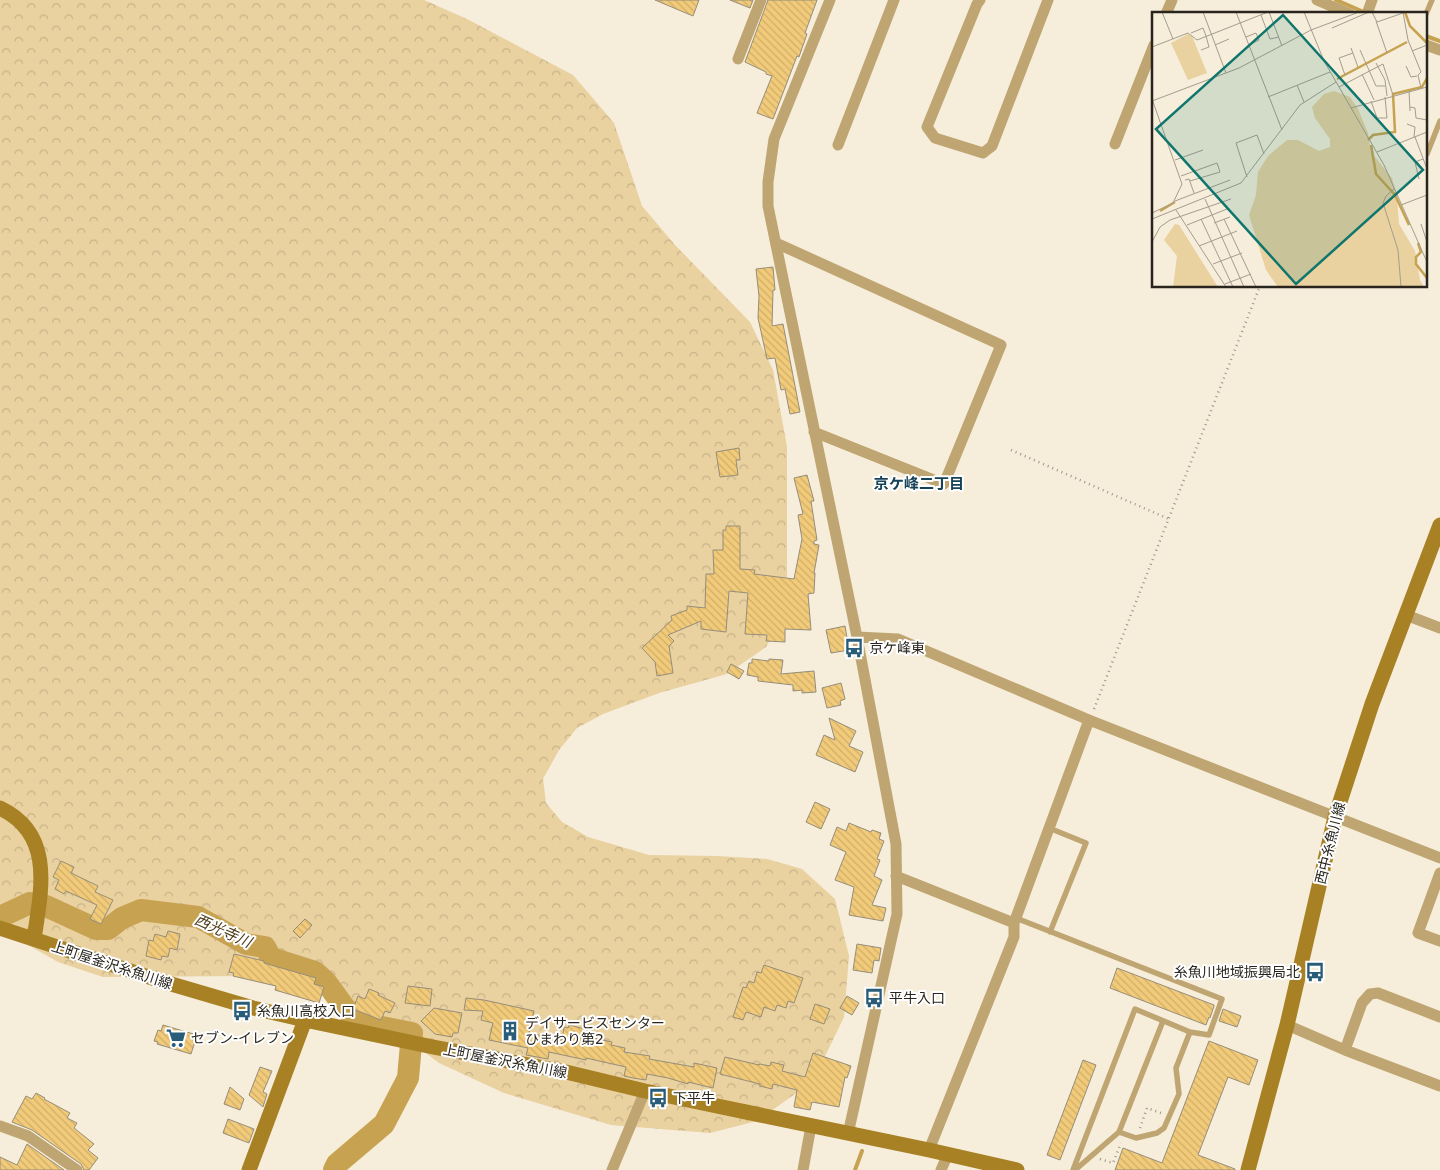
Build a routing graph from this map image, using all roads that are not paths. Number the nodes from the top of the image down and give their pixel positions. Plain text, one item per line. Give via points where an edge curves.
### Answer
1 (761, 0) edge
2 (830, 0) edge
3 (894, 0) edge
4 (980, 0) edge
5 (1048, 0) edge
6 (1172, 0) edge
7 (1318, 0) edge
8 (1372, 0) edge
9 (1432, 0) edge
10 (1167, 12) edge
11 (1345, 12) edge
12 (1368, 12) edge
13 (1427, 12) edge
14 (1428, 46) edge
15 (1152, 50) edge
16 (1440, 50) edge
17 (738, 58) dead end
18 (1440, 121) edge
19 (838, 144) dead end
20 (1115, 144) dead end
21 (1428, 151) edge
22 (776, 244) junction
23 (814, 432) junction
24 (1440, 525) edge
25 (1406, 615) junction
26 (1440, 628) edge
27 (857, 637) junction
28 (1089, 720) junction
29 (0, 808) edge
30 (1335, 817) junction
31 (1049, 828) junction
32 (1440, 858) edge
33 (1440, 873) edge
34 (896, 876) junction
35 (1015, 920) junction
36 (0, 928) edge
37 (1050, 932) junction
38 (34, 939) junction
39 (1440, 941) edge
40 (1440, 1017) edge
41 (305, 1020) junction
42 (1163, 1021) junction
43 (1287, 1026) junction
44 (1190, 1032) junction
45 (1345, 1050) junction
46 (1440, 1086) edge
47 (645, 1092) junction
48 (0, 1126) edge
49 (811, 1126) junction
50 (1119, 1132) junction
51 (848, 1134) junction
52 (929, 1150) junction
53 (948, 1154) junction
54 (77, 1170) edge
55 (249, 1170) edge
56 (612, 1170) edge
57 (803, 1170) edge
58 (941, 1170) edge
59 (1017, 1170) edge
60 (1074, 1170) edge
61 (1248, 1170) edge

1 - 17 street
2 - 22 street via 774,139 768,206
3 - 19 street
4 - 5 street via 927,127 935,138 983,154 992,146
6 - 10 street
7 - 11 street
8 - 12 street
9 - 13 lane
14 - 16 street
15 - 20 street
18 - 21 lane
22 - 23 street
22 - 23 street via 1001,345 944,484
23 - 27 street
24 - 25 main road, 西中糸魚川線
25 - 26 street
25 - 30 main road, 西中糸魚川線 via 1372,704
27 - 28 street via 898,639
27 - 34 street via 896,844
28 - 30 street
28 - 31 street
29 - 38 main road via 22,824 38,849 42,881
30 - 32 street
30 - 43 main road, 西中糸魚川線
31 - 35 street
31 - 37 lane via 1086,843
33 - 39 street via 1418,932
34 - 35 street
34 - 51 street via 897,914
35 - 37 lane
35 - 52 street via 1014,937
36 - 38 main road, 上町屋釜沢糸魚川線
37 - 44 lane via 1222,999 1209,1035
38 - 41 main road, 上町屋釜沢糸魚川線 via 170,984
40 - 45 street via 1378,993 1370,994 1362,1003
41 - 47 main road, 上町屋釜沢糸魚川線 via 566,1072
41 - 55 main road
42 - 44 lane
42 - 50 lane
42 - 60 lane via 1135,1009
43 - 45 street
43 - 61 main road, 西中糸魚川線
44 - 50 lane via 1176,1068 1179,1094 1164,1128 1136,1138
45 - 46 street
47 - 49 main road, 上町屋釜沢糸魚川線
47 - 56 street
48 - 54 street via 28,1136
49 - 51 main road, 上町屋釜沢糸魚川線
49 - 57 street
50 - 60 lane
51 - 52 main road, 上町屋釜沢糸魚川線
52 - 53 main road, 上町屋釜沢糸魚川線
53 - 58 street
53 - 59 main road, 上町屋釜沢糸魚川線

